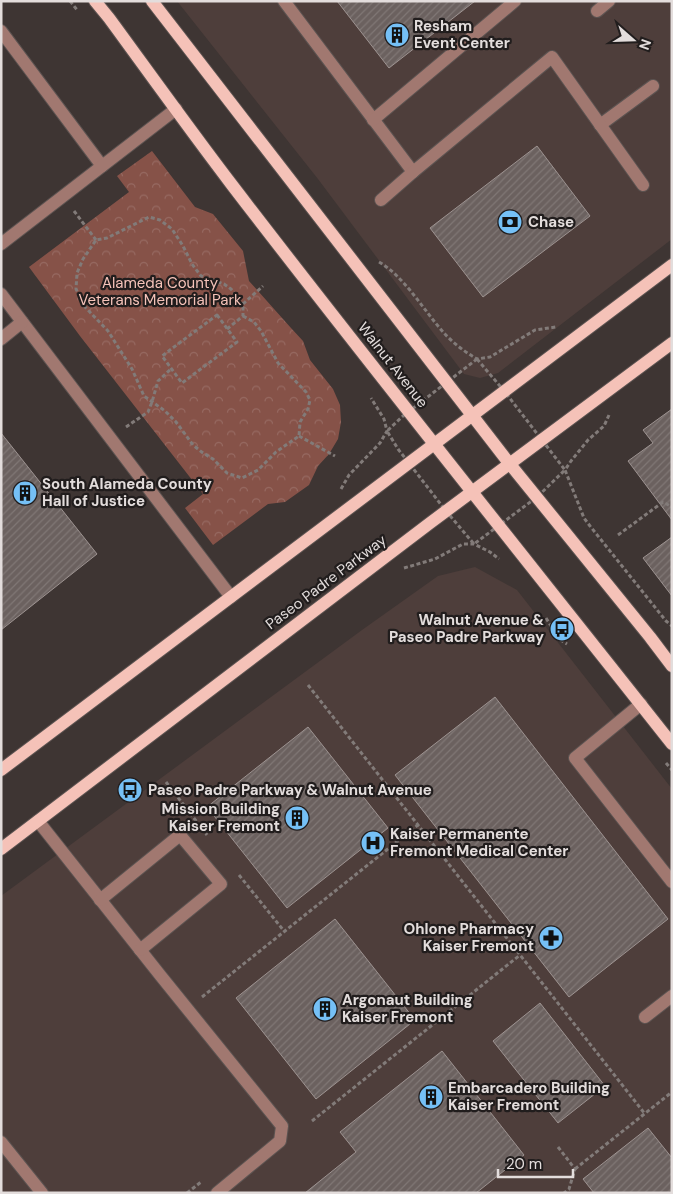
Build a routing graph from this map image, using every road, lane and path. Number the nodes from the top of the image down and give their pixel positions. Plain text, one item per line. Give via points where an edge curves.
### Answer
1 (95, 1) edge
2 (152, 1) edge
3 (284, 1) edge
4 (515, 1) edge
5 (609, 1) edge
6 (597, 11) dead end
7 (1, 31) edge
8 (653, 86) dead end
9 (176, 109) junction
10 (373, 120) junction
11 (600, 125) junction
12 (102, 166) junction
13 (413, 172) junction
14 (643, 185) dead end
15 (64, 196) junction
16 (382, 200) dead end
17 (96, 240) junction
18 (1, 244) edge
19 (384, 265) dead end
20 (672, 265) edge
21 (263, 286) dead end
22 (1, 294) edge
23 (243, 304) junction
24 (243, 316) junction
25 (22, 322) junction
26 (227, 329) junction
27 (535, 330) dead end
28 (1, 339) edge
29 (672, 342) edge
30 (477, 359) junction
31 (171, 369) junction
32 (459, 372) dead end
33 (505, 392) junction
34 (370, 397) dead end
35 (152, 402) junction
36 (473, 415) junction
37 (604, 426) dead end
38 (387, 431) junction
39 (298, 436) junction
40 (110, 438) junction
41 (541, 439) junction
42 (434, 445) junction
43 (335, 456) dead end
44 (509, 463) junction
45 (409, 464) junction
46 (565, 470) junction
47 (350, 475) dead end
48 (472, 491) junction
49 (672, 507) edge
50 (446, 511) junction
51 (618, 535) dead end
52 (474, 544) dead end
53 (460, 545) dead end
54 (435, 558) dead end
55 (231, 597) junction
56 (672, 626) edge
57 (672, 666) edge
58 (308, 685) dead end
59 (641, 704) junction
60 (672, 744) edge
61 (1, 770) edge
62 (38, 821) junction
63 (418, 825) junction
64 (1, 849) edge
65 (672, 882) edge
66 (100, 900) junction
67 (140, 950) junction
68 (520, 955) junction
69 (672, 996) edge
70 (201, 997) dead end
71 (645, 1017) dead end
72 (672, 1092) edge
73 (645, 1114) junction
74 (312, 1121) dead end
75 (1, 1142) edge
76 (558, 1147) dead end
77 (6, 1156) edge
78 (575, 1169) junction
79 (42, 1193) edge
80 (218, 1193) edge
81 (564, 1193) edge

1 - 9 main road, Walnut Avenue
2 - 36 main road
3 - 10 lane
4 - 10 lane
5 - 6 lane
7 - 12 lane
8 - 11 lane
9 - 12 lane
9 - 42 main road, Walnut Avenue
10 - 13 lane
11 - 13 lane via 552,57
11 - 14 lane
12 - 15 lane
13 - 16 lane
15 - 17 path
15 - 18 lane
17 - 23 path via 107,238 149,217 160,220 172,229 201,276 224,284
17 - 35 path via 82,259 76,289 84,307 108,331 132,369 144,396
19 - 30 path via 407,287 445,334
20 - 33 main road
21 - 23 path
22 - 25 lane
23 - 24 path
24 - 26 path
24 - 39 path via 262,331 278,363 310,400 300,422
25 - 28 lane
25 - 40 lane
26 - 31 path via 217,315 162,356
26 - 31 path via 237,342 182,383
27 - 30 path via 490,357
29 - 41 main road, Paseo Padre Parkway
30 - 32 path
30 - 33 path
31 - 35 path via 158,381
33 - 36 main road
33 - 41 path
34 - 38 path via 384,419
35 - 39 path via 171,417 198,449 213,458 227,473 242,478 258,470
35 - 40 path via 148,412
36 - 42 main road
36 - 44 main road
37 - 46 path via 588,440
38 - 45 path
38 - 47 path
39 - 43 path
40 - 55 lane
41 - 44 main road, Paseo Padre Parkway
41 - 46 path
42 - 45 main road
42 - 48 main road, Walnut Avenue
44 - 48 main road, Paseo Padre Parkway
44 - 57 main road
45 - 50 path
45 - 55 main road
46 - 56 path via 584,518
48 - 50 main road, Paseo Padre Parkway
48 - 59 main road, Walnut Avenue
49 - 51 path via 663,502
50 - 52 path
50 - 62 main road, Paseo Padre Parkway
53 - 54 path
55 - 61 main road
58 - 63 path
59 - 60 main road, Walnut Avenue
59 - 65 lane via 575,758
62 - 64 main road, Paseo Padre Parkway
62 - 66 lane
63 - 68 path
63 - 70 path
66 - 67 lane
66 - 67 lane via 180,835 220,884
67 - 80 lane via 282,1126 280,1141
68 - 73 path
68 - 74 path
69 - 71 lane
72 - 73 path
73 - 78 path
75 - 77 lane
76 - 78 path
77 - 79 lane
78 - 81 path via 569,1189

